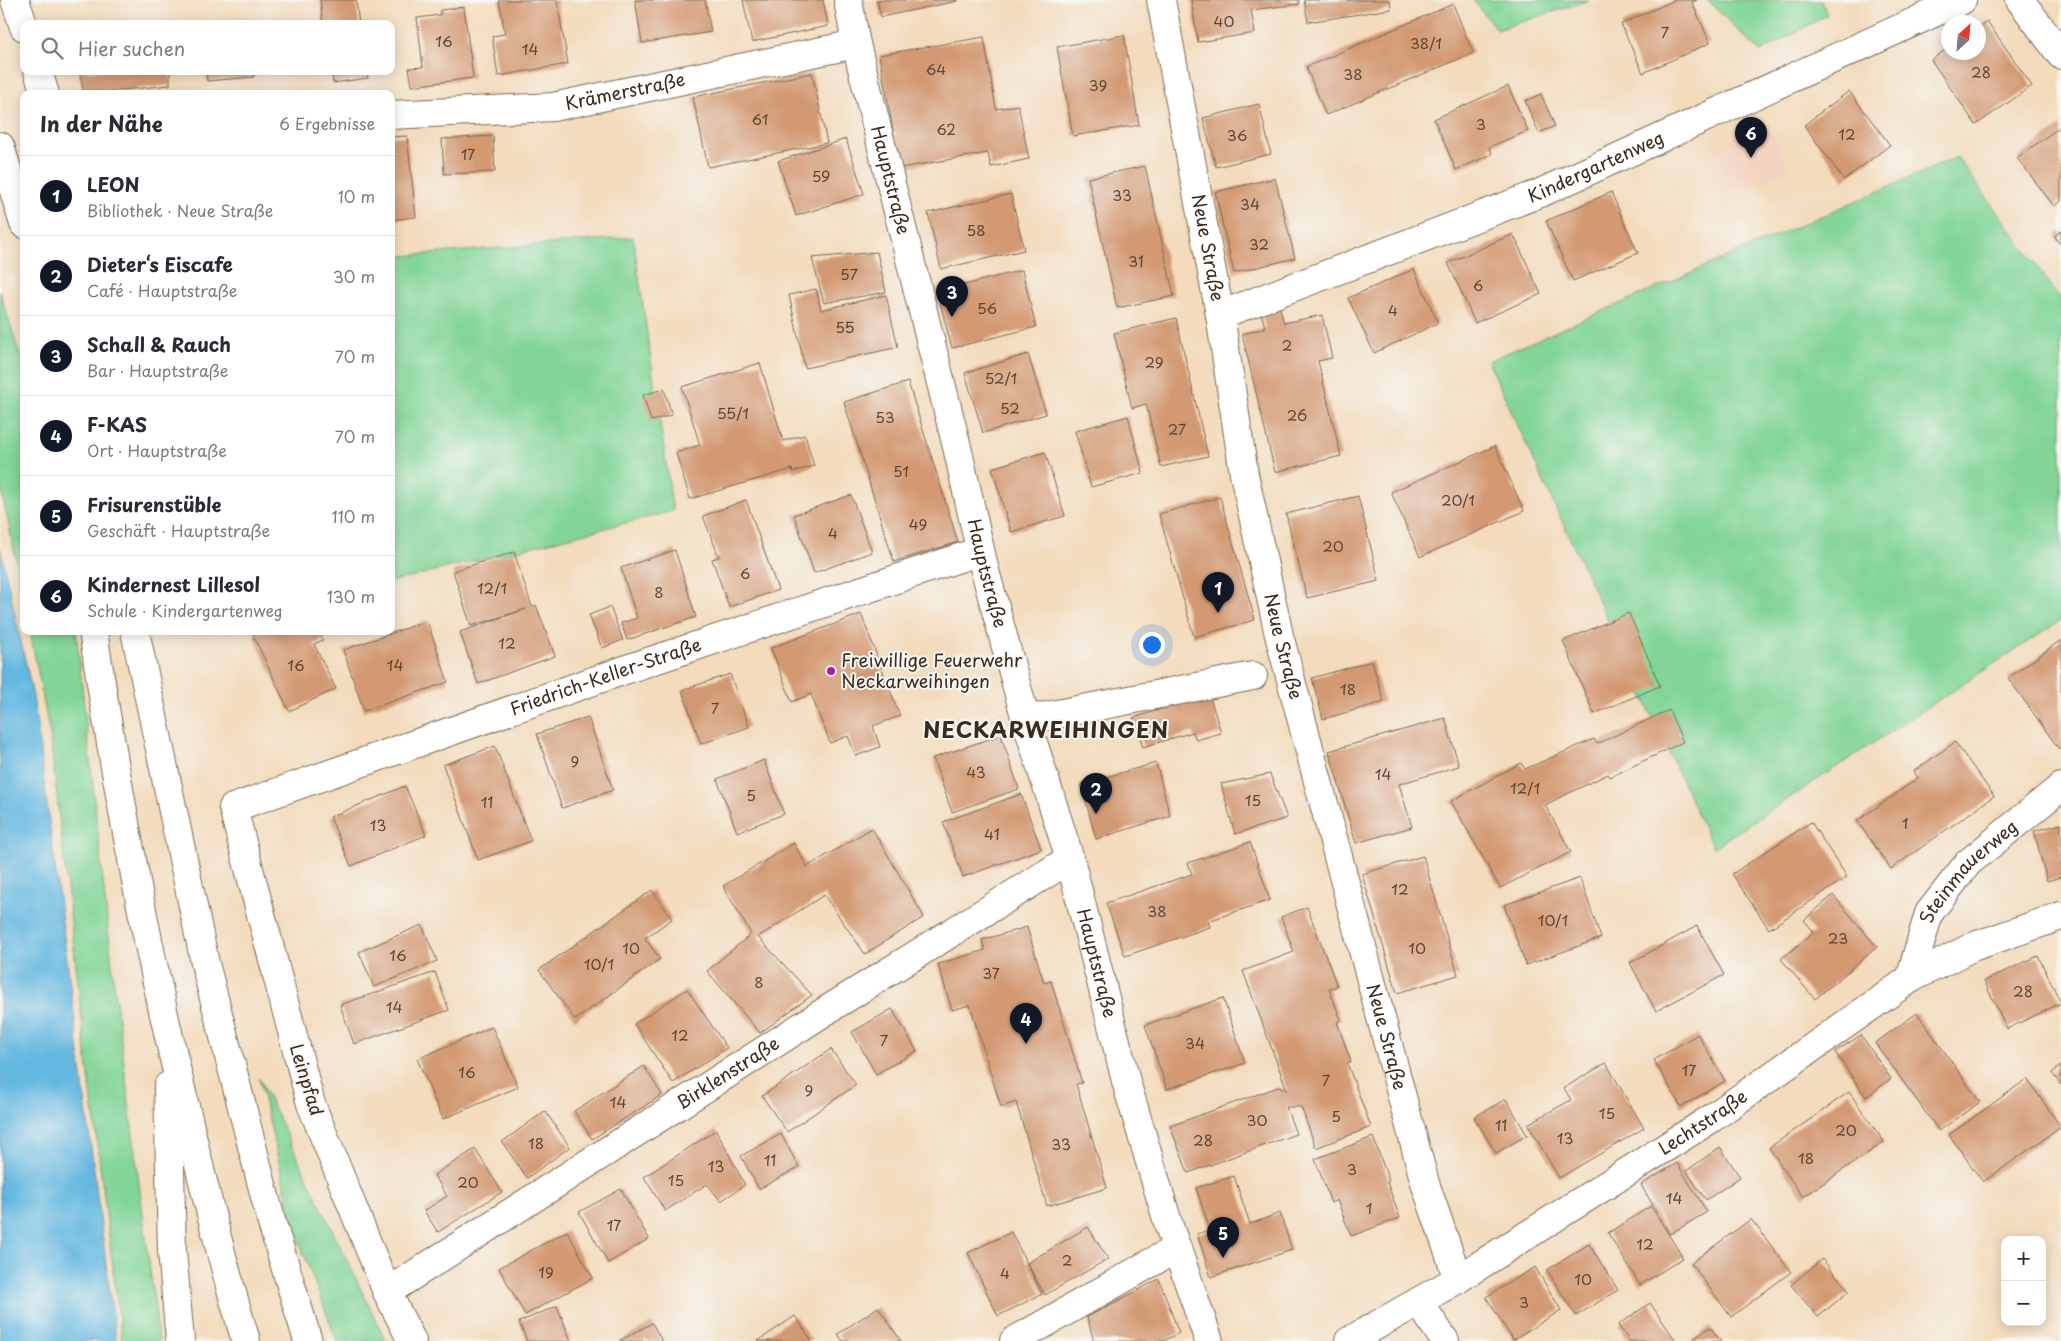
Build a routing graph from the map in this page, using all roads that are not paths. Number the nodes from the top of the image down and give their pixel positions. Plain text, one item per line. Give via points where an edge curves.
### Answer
1 (15, 0) edge
2 (848, 0) edge
3 (1161, 0) edge
4 (1962, 0) edge
5 (2020, 0) edge
6 (22, 20) edge
7 (856, 44) junction
8 (2061, 55) edge
9 (39, 75) edge
10 (44, 90) edge
11 (395, 115) edge
12 (0, 146) edge
13 (20, 211) edge
14 (1220, 314) junction
15 (980, 551) junction
16 (94, 635) edge
17 (136, 635) edge
18 (1253, 676) dead end
19 (1026, 720) junction
20 (2061, 787) edge
21 (233, 808) joint
22 (1070, 859) junction
23 (2061, 916) edge
24 (1910, 979) junction
25 (167, 1032) junction
26 (1177, 1248) junction
27 (1458, 1279) junction
28 (387, 1292) junction
29 (1419, 1302) junction
30 (180, 1341) edge
31 (246, 1341) edge
32 (308, 1341) edge
33 (412, 1341) edge
34 (1014, 1341) edge
35 (1209, 1341) edge
36 (1349, 1341) edge
37 (1446, 1341) edge

1 - 6 street
2 - 7 street, Hauptstraße
3 - 14 street, Neue Straße
4 - 14 street, Kindergartenweg via 1538,194
5 - 8 street
7 - 11 street, Krämerstraße via 553,107
7 - 15 street, Hauptstraße
9 - 10 street
12 - 13 street
14 - 27 street, Neue Straße via 1244,474 1279,635 1422,1173
15 - 19 street, Hauptstraße
15 - 21 street, Friedrich-Keller-Straße via 633,667
16 - 25 street via 131,859
17 - 32 street via 205,963 271,1220
18 - 19 street
19 - 22 street, Hauptstraße
20 - 24 street, Steinmauerweg via 1968,863 1929,913
21 - 28 street, Leinpfad via 311,1104
22 - 26 street, Hauptstraße via 1127,1085
22 - 28 street, Birklenstraße via 834,1005
23 - 24 street, Lechtstraße via 1972,947
24 - 27 street, Lechtstraße via 1709,1120
25 - 30 street via 172,1251
25 - 31 street via 212,1221
26 - 34 street
26 - 35 street, Hauptstraße
27 - 29 street, Lechtstraße
28 - 33 street, Leinpfad
29 - 36 street, Lechtstraße
29 - 37 street

